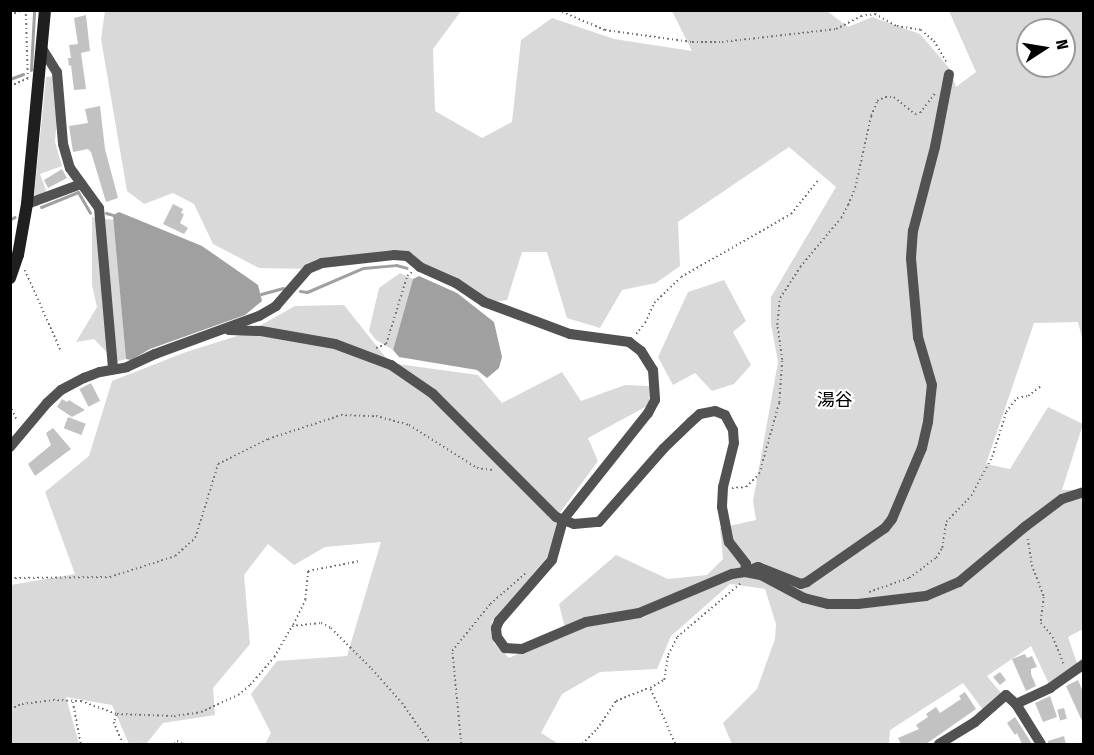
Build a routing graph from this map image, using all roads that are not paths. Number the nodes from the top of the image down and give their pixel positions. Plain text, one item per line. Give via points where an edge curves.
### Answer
1 (45, 10) edge
2 (43, 50) junction
3 (949, 74) road end
4 (81, 184) junction
5 (27, 204) junction
6 (10, 278) edge
7 (220, 330) junction
8 (113, 369) junction
9 (10, 447) edge
10 (1083, 492) edge
11 (562, 520) junction
12 (744, 577) junction
13 (1083, 664) edge
14 (1016, 704) junction
15 (939, 744) edge
16 (1041, 744) edge

1 - 2 main road
2 - 4 street via 57,72 63,144 70,168
2 - 5 main road via 34,78
3 - 12 street via 913,231 911,258 916,328 932,385 922,448 892,519 875,535 801,584 758,567
4 - 5 street
4 - 8 street via 99,208
5 - 6 main road
7 - 8 street
7 - 11 street via 261,331 334,344 391,365 433,394
7 - 11 street via 276,306 308,269 322,263 394,255 407,256 484,302 570,334 629,342 641,351 653,370 655,400
8 - 9 street via 61,390
10 - 12 street via 1062,500 1026,526 959,582 914,598 828,604 804,598 761,575
11 - 12 street via 574,524 599,522 664,447 691,422 715,411 725,416 733,430 723,507 729,542 746,564
11 - 12 street via 552,560 499,621 497,638 505,648 522,649 586,622 639,613 732,574
13 - 14 street via 1050,688
14 - 15 street via 1006,695 975,722
14 - 16 street

